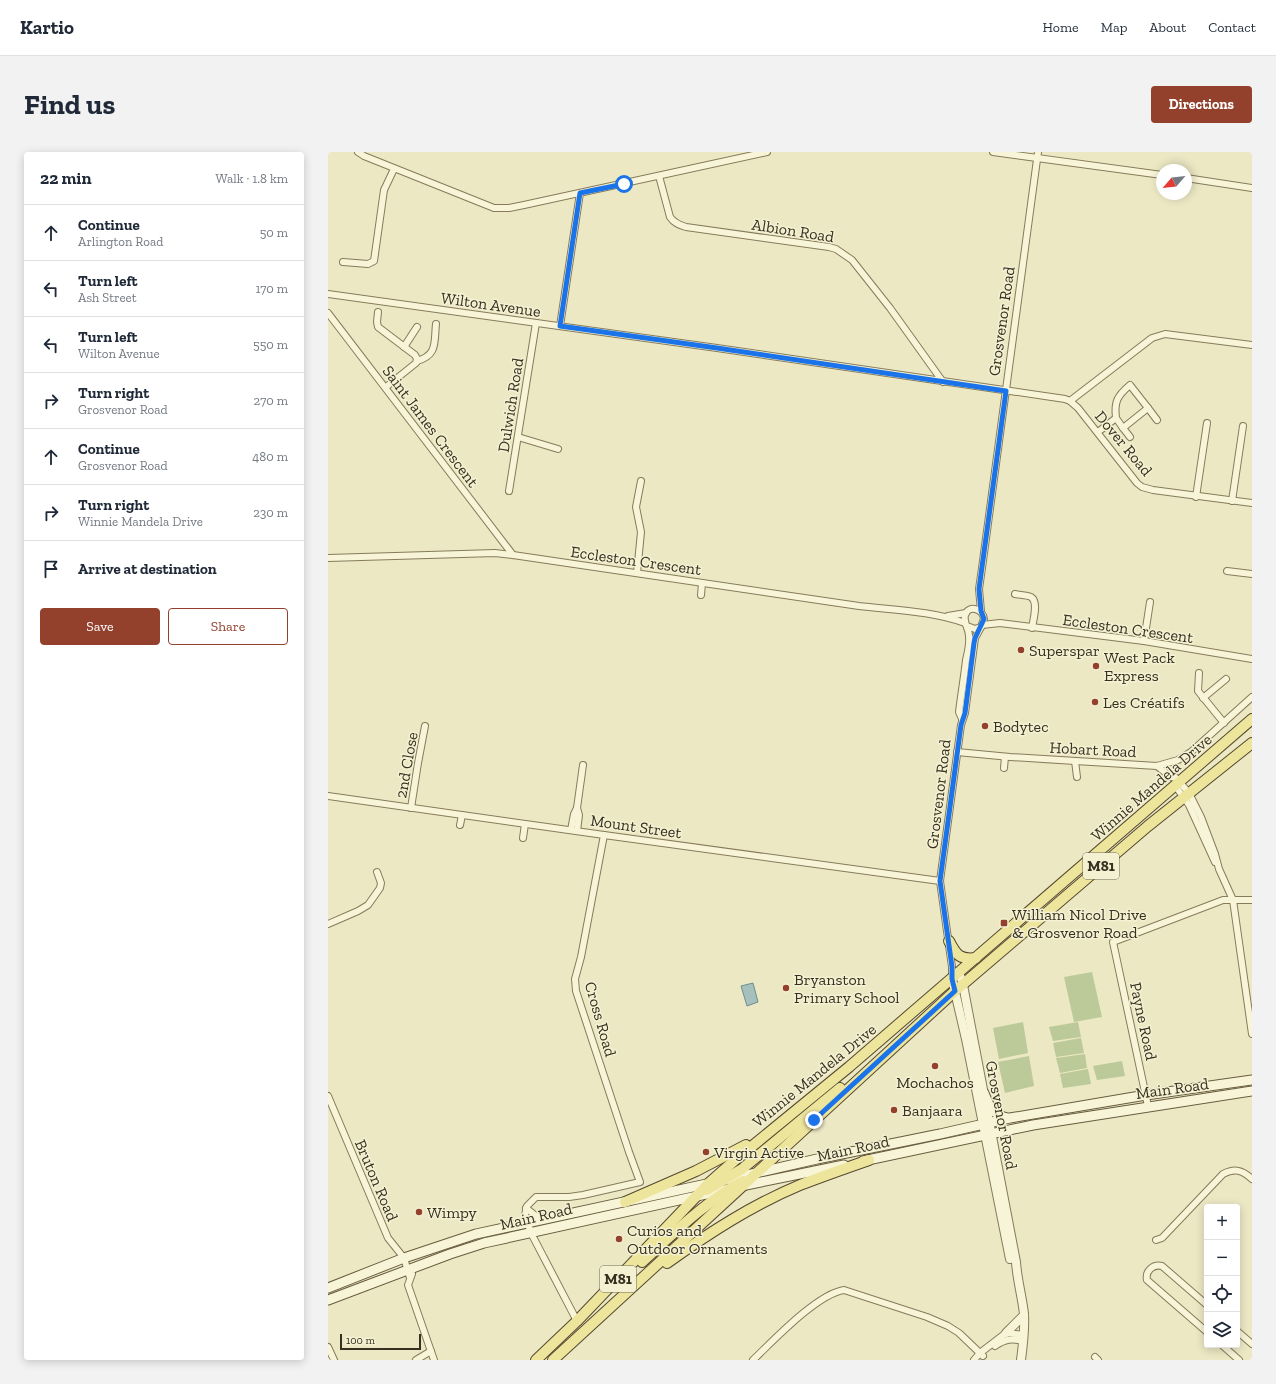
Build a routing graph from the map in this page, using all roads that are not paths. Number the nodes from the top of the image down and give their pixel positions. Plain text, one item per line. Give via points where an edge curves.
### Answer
1 (358, 152) edge
2 (768, 152) edge
3 (992, 152) edge
4 (1037, 155) edge
5 (394, 168) junction
6 (1156, 174) edge
7 (659, 176) junction
8 (1192, 179) edge
9 (1252, 188) edge
10 (580, 193) junction
11 (343, 262) dead end
12 (328, 294) edge
13 (328, 312) edge
14 (378, 312) dead end
15 (536, 323) junction
16 (436, 324) dead end
17 (560, 326) junction
18 (418, 327) dead end
19 (1252, 345) edge
20 (404, 346) junction
21 (417, 362) junction
22 (943, 382) junction
23 (386, 387) junction
24 (1006, 391) junction
25 (1070, 401) junction
26 (1148, 408) junction
27 (1116, 418) junction
28 (1157, 420) dead end
29 (1207, 423) dead end
30 (1243, 426) dead end
31 (1123, 428) junction
32 (1098, 432) junction
33 (518, 437) junction
34 (1130, 437) dead end
35 (558, 449) dead end
36 (641, 480) dead end
37 (509, 491) dead end
38 (1196, 496) junction
39 (1232, 501) junction
40 (1252, 503) edge
41 (513, 555) junction
42 (328, 558) edge
43 (1227, 571) dead end
44 (637, 573) junction
45 (1252, 574) edge
46 (702, 583) junction
47 (979, 589) junction
48 (1015, 594) dead end
49 (701, 595) dead end
50 (1150, 602) dead end
51 (967, 612) junction
52 (982, 613) junction
53 (939, 617) junction
54 (1000, 623) junction
55 (966, 625) junction
56 (982, 626) junction
57 (1032, 628) junction
58 (1144, 641) junction
59 (1252, 659) edge
60 (1199, 673) dead end
61 (1226, 679) dead end
62 (1252, 697) edge
63 (1203, 698) junction
64 (1252, 719) edge
65 (962, 720) junction
66 (1224, 722) junction
67 (425, 726) dead end
68 (1252, 743) edge
69 (957, 752) junction
70 (1005, 757) junction
71 (1075, 761) junction
72 (583, 765) dead end
73 (1156, 766) junction
74 (1004, 768) dead end
75 (1077, 777) dead end
76 (1176, 781) junction
77 (1187, 795) junction
78 (328, 796) edge
79 (411, 808) junction
80 (462, 815) junction
81 (525, 824) junction
82 (460, 825) dead end
83 (574, 830) junction
84 (604, 835) junction
85 (523, 838) dead end
86 (377, 872) dead end
87 (940, 881) junction
88 (1233, 900) junction
89 (1252, 900) edge
90 (328, 924) edge
91 (949, 941) junction
92 (976, 958) junction
93 (954, 973) junction
94 (1252, 978) edge
95 (1244, 979) junction
96 (1252, 985) edge
97 (1245, 986) junction
98 (959, 988) junction
99 (1252, 1034) edge
100 (883, 1056) junction
101 (1252, 1080) edge
102 (1252, 1091) edge
103 (984, 1093) junction
104 (1146, 1095) junction
105 (328, 1096) edge
106 (1148, 1106) junction
107 (1010, 1118) junction
108 (986, 1124) junction
109 (768, 1132) junction
110 (988, 1135) junction
111 (869, 1160) junction
112 (757, 1174) junction
113 (1252, 1179) edge
114 (709, 1183) junction
115 (727, 1185) junction
116 (744, 1185) junction
117 (697, 1196) junction
118 (624, 1202) junction
119 (526, 1208) junction
120 (548, 1218) junction
121 (527, 1223) junction
122 (531, 1233) junction
123 (1156, 1240) dead end
124 (404, 1258) junction
125 (409, 1274) junction
126 (636, 1283) junction
127 (328, 1288) edge
128 (347, 1292) junction
129 (605, 1292) junction
130 (328, 1300) edge
131 (1204, 1302) edge
132 (328, 1308) edge
133 (1024, 1315) junction
134 (577, 1321) junction
135 (1204, 1329) edge
136 (1006, 1332) junction
137 (1240, 1334) edge
138 (1024, 1338) junction
139 (1252, 1344) edge
140 (328, 1347) edge
141 (1225, 1348) edge
142 (431, 1352) junction
143 (981, 1356) edge
144 (334, 1360) edge
145 (416, 1360) edge
146 (434, 1360) edge
147 (536, 1360) edge
148 (553, 1360) edge
149 (753, 1360) edge
150 (974, 1360) edge
151 (1020, 1360) edge
152 (1239, 1360) edge

1 - 5 street
2 - 7 street
3 - 4 street
4 - 6 street
4 - 24 street, Grosvenor Road
5 - 10 street via 494,208 509,208
5 - 11 street via 384,190 374,261 368,264
7 - 10 street
7 - 22 street, Albion Road via 670,217 680,225 829,247 845,254 874,287
8 - 9 street
10 - 17 street
12 - 15 street, Wilton Avenue
13 - 23 street, Saint James Crescent
14 - 20 street via 378,328
15 - 17 street, Wilton Avenue
15 - 33 street, Dulwich Road
16 - 21 street via 434,348 426,358
17 - 22 street, Wilton Avenue
18 - 20 street
19 - 25 street via 1159,335
20 - 21 street via 415,356
21 - 23 street
22 - 24 street, Wilton Avenue
23 - 41 street, Saint James Crescent
24 - 25 street
24 - 47 street, Grosvenor Road
25 - 32 street, Dover Road
26 - 27 street via 1130,386 1121,393 1115,403
26 - 28 street
26 - 31 street
27 - 31 street
27 - 32 street
29 - 38 street
30 - 39 street
31 - 34 street
32 - 38 street, Dover Road via 1142,487
33 - 35 street
33 - 37 street, Dulwich Road
36 - 44 street via 636,507 641,532
38 - 39 street, Dover Road
39 - 40 street, Dover Road
41 - 42 street, Eccleston Crescent via 496,553
41 - 44 street, Eccleston Crescent
43 - 45 street
44 - 46 street, Eccleston Crescent
46 - 49 street
46 - 53 street, Eccleston Crescent
47 - 51 street, Grosvenor Road via 974,605
47 - 52 street, Grosvenor Road
48 - 57 street via 1029,596 1035,602
50 - 58 street
51 - 52 street via 976,609
51 - 53 street, Eccleston Crescent
51 - 55 street via 964,620
52 - 54 street, Eccleston Crescent
52 - 56 street
53 - 55 street, Eccleston Crescent
54 - 56 street, Eccleston Crescent
54 - 57 street, Eccleston Crescent
55 - 56 street via 975,629
55 - 65 street, Grosvenor Road via 969,639 960,712
56 - 65 street, Grosvenor Road via 975,638
57 - 58 street, Eccleston Crescent
58 - 59 street, Eccleston Crescent
60 - 63 street via 1197,690
61 - 63 street
62 - 66 street, Hobart Road
63 - 66 street
64 - 76 main road, Winnie Mandela Drive / M81
65 - 69 street, Grosvenor Road
66 - 73 street, Hobart Road via 1186,756
67 - 79 street, 2nd Close
68 - 77 main road, Winnie Mandela Drive / M81
69 - 70 street, Hobart Road
69 - 87 street, Grosvenor Road
70 - 71 street, Hobart Road
70 - 74 street
71 - 73 street, Hobart Road
71 - 75 street
72 - 83 street via 574,814
73 - 76 street, Hobart Road
76 - 77 street, Hobart Road
76 - 92 main road, Winnie Mandela Drive / M81
77 - 88 street, Hobart Road via 1201,817
77 - 98 main road, Winnie Mandela Drive / M81 via 1121,848
78 - 79 street, Mount Street
79 - 80 street, Mount Street
80 - 81 street, Mount Street
80 - 82 street
81 - 83 street, Mount Street
81 - 85 street
83 - 84 street, Mount Street
84 - 87 street, Mount Street
84 - 119 street, Cross Road via 575,979 576,991 640,1182 583,1195 536,1197
86 - 90 street via 380,888 368,905
87 - 91 street, Grosvenor Road
88 - 89 street
88 - 95 street, Hobart Road
88 - 104 street, Payne Road via 1223,900 1113,942
91 - 92 main road via 959,956 967,959
91 - 93 street, Grosvenor Road
92 - 93 main road, Winnie Mandela Drive / M81
93 - 98 street, Grosvenor Road
93 - 109 main road, Winnie Mandela Drive / M81 via 849,1067
94 - 95 street
95 - 97 street, Hobart Road
96 - 97 street
97 - 99 street, Hobart Road
98 - 100 main road, Winnie Mandela Drive / M81
98 - 103 street, Grosvenor Road
98 - 108 street, Grosvenor Road
100 - 112 main road, Winnie Mandela Drive / M81
100 - 115 main road via 832,1094
101 - 104 main road, Main Road
102 - 106 main road, Main Road
103 - 107 main road via 992,1111 999,1116
103 - 108 street, Grosvenor Road
104 - 106 street, Payne Road
104 - 107 main road, Main Road
105 - 124 street, Bruton Road via 388,1238
106 - 110 main road, Main Road
107 - 108 main road, Main Road
108 - 110 street, Grosvenor Road
108 - 112 main road, Main Road
109 - 114 main road, Winnie Mandela Drive / M81
109 - 118 main road via 696,1171
110 - 111 main road, Main Road
110 - 133 street, Grosvenor Road via 1011,1263 1016,1272
111 - 116 main road, Main Road
111 - 126 main road via 799,1186 750,1210 704,1236
112 - 115 main road
112 - 116 main road, Winnie Mandela Drive / M81
113 - 123 street via 1238,1170 1223,1174 1162,1238
114 - 115 main road, Main Road
114 - 117 main road, Winnie Mandela Drive / M81
114 - 118 main road, Main Road
115 - 116 main road, Main Road
115 - 117 main road
115 - 129 main road via 624,1279
116 - 126 main road, Winnie Mandela Drive / M81
117 - 122 main road, Main Road
117 - 129 main road, Winnie Mandela Drive / M81
118 - 120 main road, Main Road
119 - 120 street via 536,1216
119 - 121 street
120 - 121 main road, Main Road
121 - 122 street
121 - 124 main road, Main Road via 476,1234
122 - 125 main road, Main Road via 484,1243 450,1254 422,1265
122 - 134 street
124 - 125 street, Bruton Road
124 - 127 main road, Main Road
125 - 128 main road, Main Road
125 - 142 street, Bruton Road via 408,1285
126 - 148 main road, Winnie Mandela Drive / M81
128 - 130 main road, Main Road
128 - 132 main road
129 - 134 main road, Winnie Mandela Drive / M81
131 - 135 street via 1162,1266 1155,1266 1148,1272 1147,1280
133 - 136 street
133 - 138 street, Grosvenor Road
134 - 147 main road, Winnie Mandela Drive / M81
136 - 138 street
136 - 143 street
137 - 139 street
138 - 143 street via 1005,1340
138 - 151 street, Grosvenor Road
140 - 144 street
141 - 152 street
142 - 145 street
142 - 146 street, Bruton Road
143 - 149 street via 959,1333 944,1324 844,1290 831,1294 801,1315
143 - 150 street

